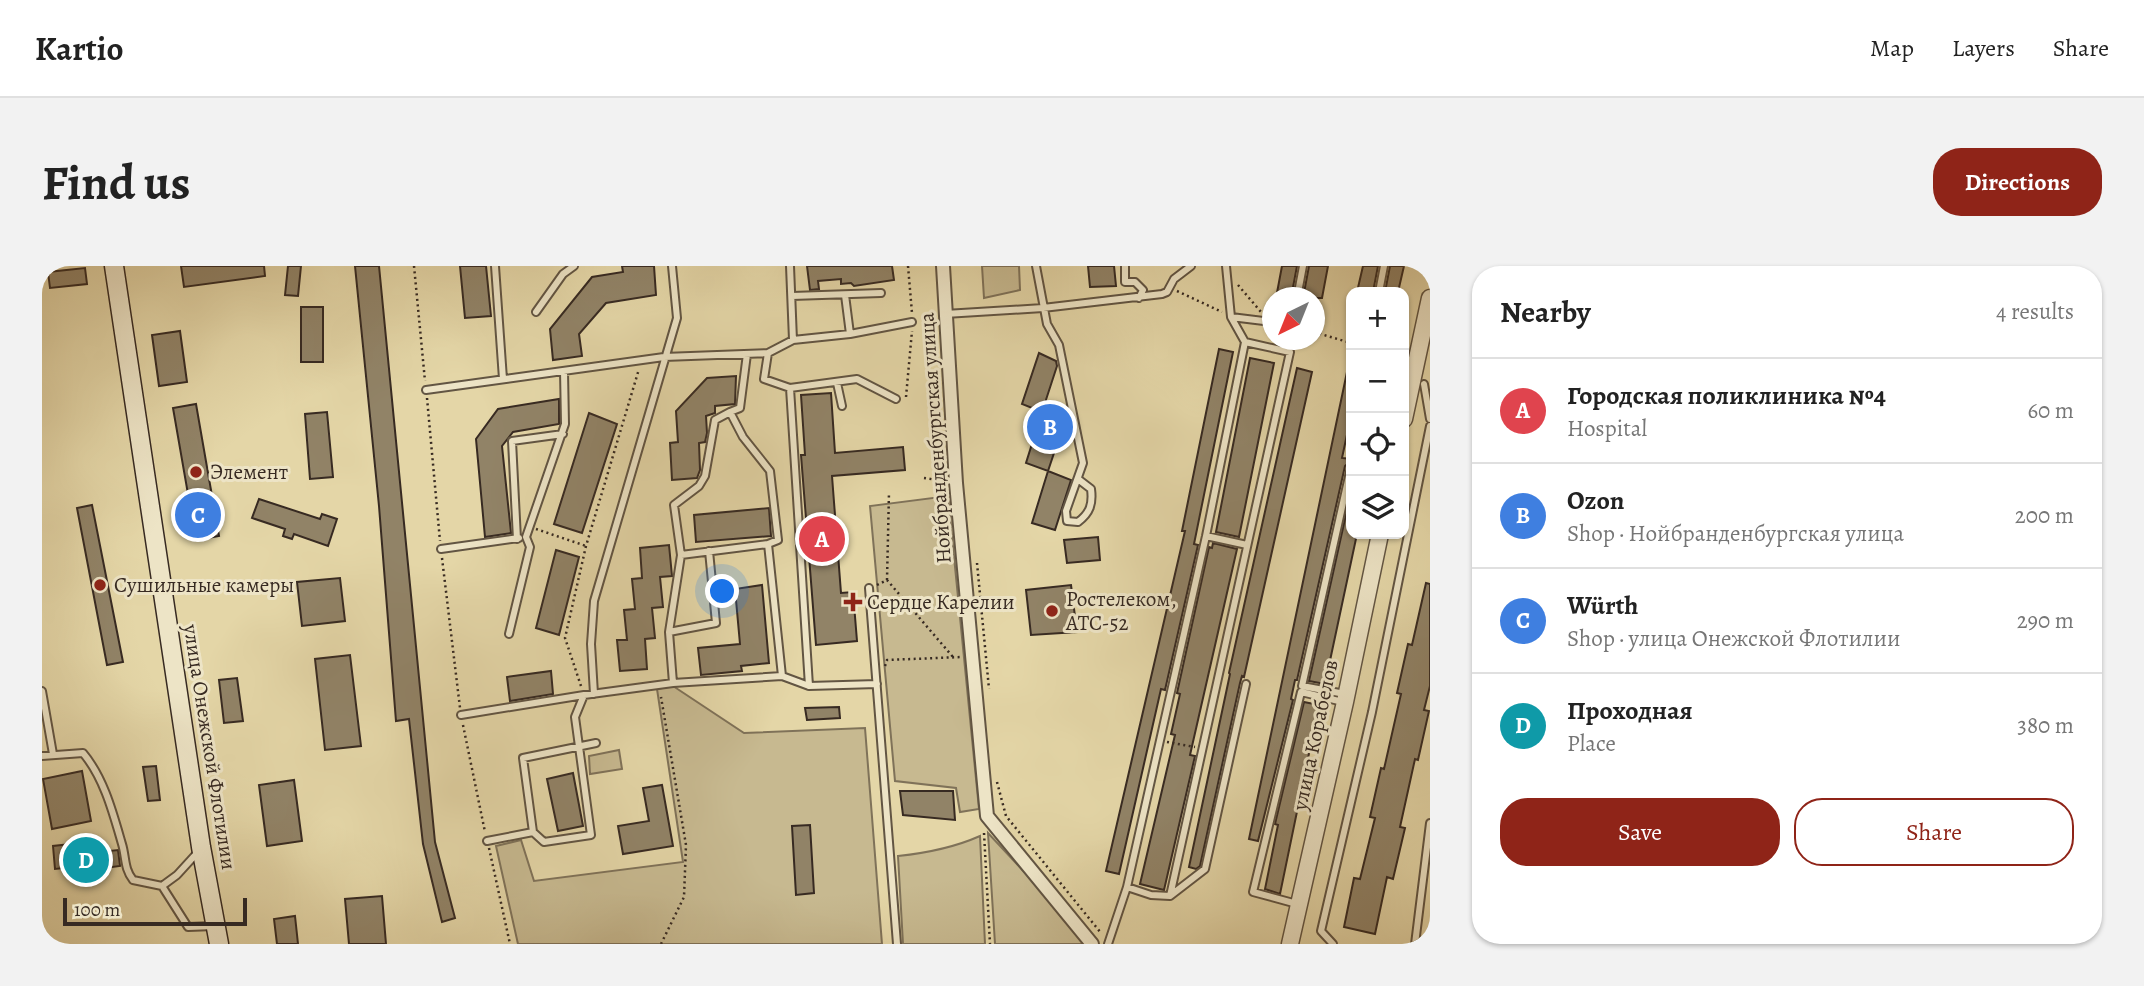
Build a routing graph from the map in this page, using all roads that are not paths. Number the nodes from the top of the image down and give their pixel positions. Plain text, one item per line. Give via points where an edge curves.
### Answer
1 (114, 266) edge
2 (495, 266) edge
3 (574, 266) edge
4 (672, 266) edge
5 (790, 266) edge
6 (943, 266) edge
7 (1036, 266) edge
8 (1125, 266) edge
9 (1191, 266) edge
10 (1303, 266) edge
11 (1384, 266) edge
12 (1226, 269) edge
13 (1299, 287) edge
14 (1380, 287) edge
15 (881, 293) dead end
16 (845, 295) junction
17 (792, 296) junction
18 (1139, 298) junction
19 (1430, 298) edge
20 (1043, 307) junction
21 (536, 312) dead end
22 (945, 314) junction
23 (1231, 317) junction
24 (1262, 321) edge
25 (912, 322) road end
26 (850, 334) junction
27 (793, 340) junction
28 (1245, 342) junction
29 (768, 353) junction
30 (747, 354) junction
31 (664, 357) junction
32 (1410, 360) edge
33 (564, 371) junction
34 (503, 379) junction
35 (837, 383) junction
36 (1416, 387) edge
37 (790, 388) junction
38 (426, 390) road end
39 (896, 399) dead end
40 (842, 406) dead end
41 (730, 412) junction
42 (1406, 413) edge
43 (1430, 419) edge
44 (1430, 426) edge
45 (563, 434) junction
46 (1349, 476) edge
47 (1078, 479) junction
48 (1206, 536) junction
49 (526, 537) junction
50 (517, 539) junction
51 (1379, 539) edge
52 (768, 544) junction
53 (1247, 545) junction
54 (441, 549) road end
55 (709, 551) junction
56 (681, 555) junction
57 (869, 588) road end
58 (669, 632) junction
59 (509, 634) dead end
60 (782, 676) junction
61 (673, 683) junction
62 (877, 684) junction
63 (1246, 684) dead end
64 (809, 686) junction
65 (42, 691) edge
66 (594, 694) junction
67 (584, 695) junction
68 (1345, 698) junction
69 (461, 715) road end
70 (596, 743) dead end
71 (578, 747) junction
72 (53, 754) junction
73 (42, 756) edge
74 (592, 786) dead end
75 (583, 788) junction
76 (1430, 823) edge
77 (533, 832) junction
78 (487, 841) road end
79 (201, 848) junction
80 (162, 886) junction
81 (1127, 887) junction
82 (1170, 896) junction
83 (1298, 905) junction
84 (217, 935) edge
85 (897, 944) edge
86 (1092, 944) edge
87 (1109, 944) edge
88 (1290, 944) edge
89 (1333, 944) edge
90 (1415, 944) edge

1 - 79 main road, улица Онежской Флотилии
2 - 34 lane
3 - 21 lane
4 - 31 lane via 677,318
5 - 17 lane
6 - 22 street, Нойбранденбургская улица
7 - 20 lane
8 - 18 lane via 1125,282 1135,282 1143,290
9 - 18 lane via 1163,294
10 - 13 lane
11 - 14 lane
12 - 23 lane
15 - 16 lane
16 - 17 lane
16 - 26 lane
17 - 27 lane
18 - 20 lane
19 - 32 street
20 - 22 lane
20 - 47 lane via 1066,376 1083,463
22 - 86 street, Нойбранденбургская улица via 986,816
23 - 24 lane
23 - 28 lane
25 - 26 lane
26 - 27 lane
27 - 29 lane
28 - 48 lane
28 - 53 lane via 1290,352
29 - 30 lane
29 - 37 lane via 764,379
30 - 31 lane
30 - 41 lane via 740,408
31 - 33 lane
31 - 66 lane via 594,601
32 - 36 street
33 - 34 lane
33 - 45 lane
34 - 38 lane
35 - 37 lane
35 - 39 lane via 857,379
35 - 40 lane
36 - 42 street
36 - 43 lane
37 - 64 lane
41 - 52 lane via 743,438 771,471 778,540
41 - 56 lane via 715,420 699,486 674,505
44 - 89 lane via 1373,712 1321,930
45 - 49 lane
45 - 50 lane via 512,441
46 - 68 lane via 1302,686
47 - 47 lane via 1091,489 1093,499 1088,515 1078,522 1067,521 1066,511
48 - 53 lane
48 - 81 lane
49 - 50 lane
49 - 59 lane via 530,547
50 - 54 lane
51 - 68 street, улица Корабелов
52 - 55 lane
52 - 60 lane
53 - 82 lane
55 - 56 lane
55 - 58 lane via 716,623
56 - 58 lane
57 - 62 lane
58 - 61 lane
60 - 61 lane
60 - 64 lane
61 - 66 lane
62 - 64 lane
62 - 85 lane
63 - 82 lane via 1205,869
65 - 72 lane
66 - 67 lane
67 - 69 lane
67 - 71 lane via 576,717
68 - 83 street, улица Корабелов
68 - 83 lane via 1301,692 1253,892
70 - 71 lane
71 - 75 lane
71 - 77 lane via 523,758
72 - 73 lane
72 - 80 lane via 83,753 96,768 127,872 132,880
74 - 75 lane
75 - 77 lane via 591,835 544,842
76 - 90 lane
77 - 78 lane
79 - 80 lane
79 - 84 main road, улица Онежской Флотилии
80 - 84 lane via 188,928
81 - 82 lane
81 - 87 lane
83 - 88 street, улица Корабелов

